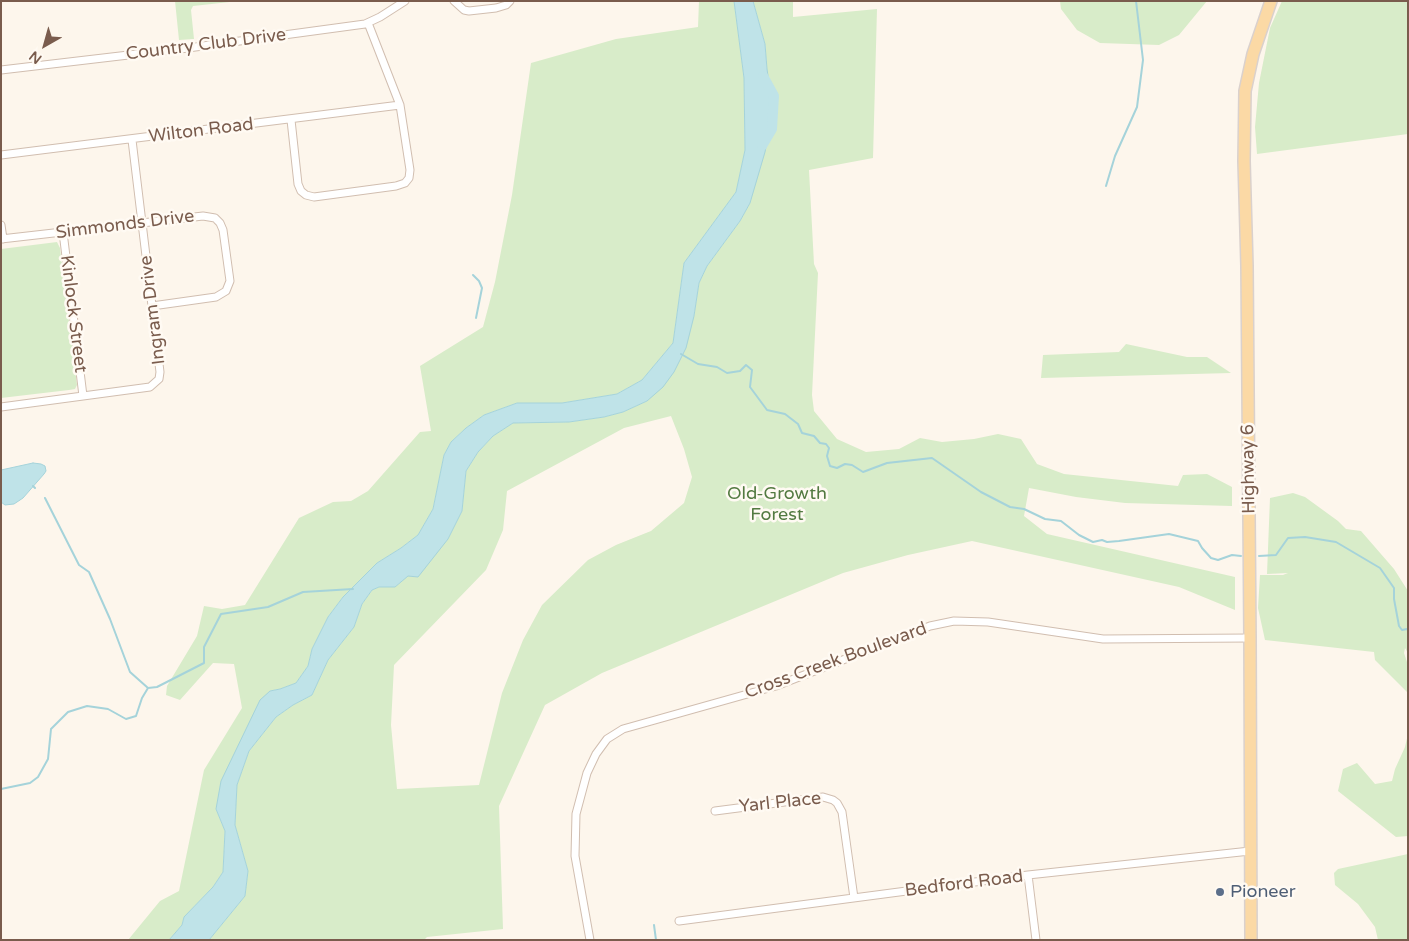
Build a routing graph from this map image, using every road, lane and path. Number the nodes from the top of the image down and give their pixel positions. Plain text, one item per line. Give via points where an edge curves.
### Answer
1 (405, 1) edge
2 (454, 1) edge
3 (510, 1) edge
4 (1271, 1) edge
5 (368, 23) junction
6 (1, 70) edge
7 (400, 105) junction
8 (291, 120) junction
9 (132, 140) junction
10 (1, 155) edge
11 (142, 223) junction
12 (1, 225) edge
13 (63, 232) junction
14 (2, 239) edge
15 (152, 306) junction
16 (83, 396) junction
17 (1, 407) edge
18 (1250, 638) junction
19 (714, 811) dead end
20 (1250, 851) junction
21 (1028, 875) junction
22 (854, 898) junction
23 (679, 921) dead end
24 (590, 940) edge
25 (1036, 940) edge
26 (1251, 940) edge

1 - 5 street, Country Club Drive
2 - 3 street via 469,11 494,8
4 - 18 main road, Highway 6 via 1253,54 1246,91 1244,161
5 - 6 street, Country Club Drive
5 - 7 street
7 - 8 street, Wilton Road
7 - 8 street via 410,175 405,183 390,187 314,197 303,194 298,184
8 - 9 street, Wilton Road
9 - 10 street, Wilton Road
9 - 11 street, Ingram Drive
11 - 13 street, Simmonds Drive
11 - 15 street, Ingram Drive
11 - 15 street, Simmonds Drive via 203,216 216,218 222,228 230,282 224,293 216,297
12 - 14 street
13 - 14 street, Simmonds Drive
13 - 16 street, Kinlock Street
15 - 16 street, Ingram Drive via 160,372 157,381 150,387
16 - 17 street, Ingram Drive
18 - 20 main road, Highway 6
18 - 24 street, Cross Creek Boulevard via 1103,639 988,622 954,621 930,626 776,686 622,729 596,754 587,773 576,814 575,856
19 - 22 street, Yarl Place via 823,797 833,800 842,812
20 - 21 street, Bedford Road
20 - 26 main road, Highway 6
21 - 22 street, Bedford Road
21 - 25 street
22 - 23 street, Bedford Road

